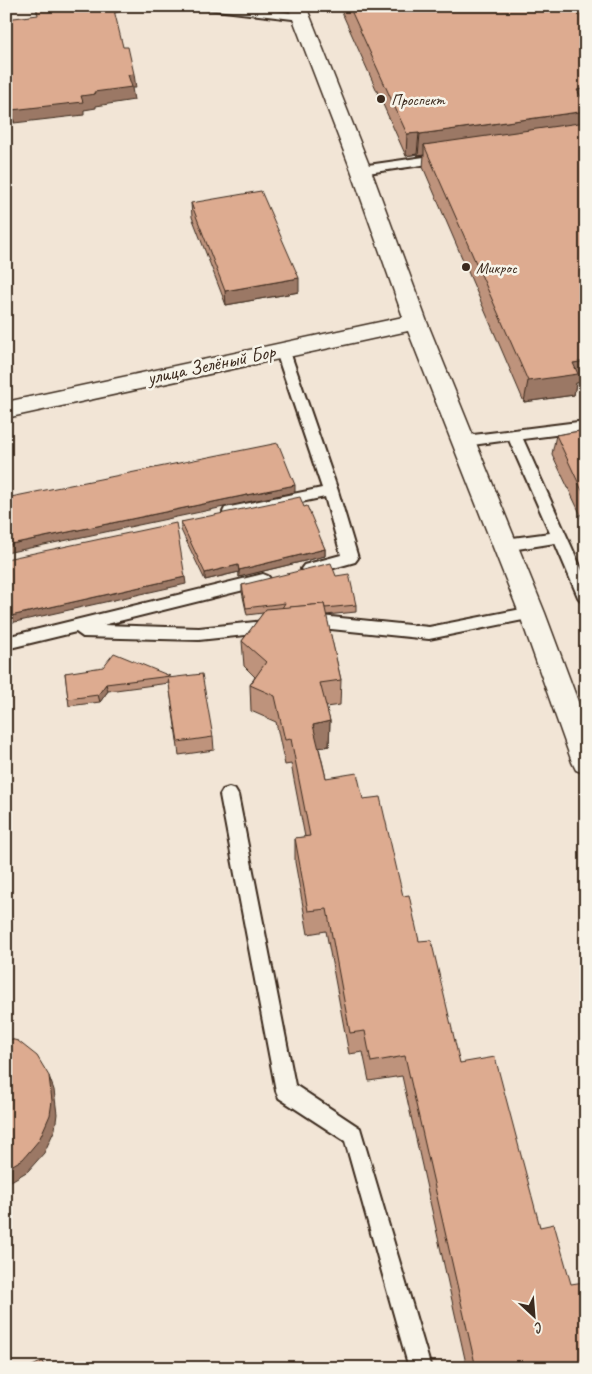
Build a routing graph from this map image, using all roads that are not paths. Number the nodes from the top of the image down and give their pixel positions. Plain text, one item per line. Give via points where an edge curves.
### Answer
1 (123, 6) edge
2 (207, 6) edge
3 (84, 12) edge
4 (299, 12) edge
5 (460, 156) edge
6 (361, 170) junction
7 (416, 322) junction
8 (282, 349) junction
9 (6, 410) edge
10 (586, 426) edge
11 (514, 435) junction
12 (465, 441) junction
13 (330, 491) junction
14 (216, 515) edge
15 (559, 537) junction
16 (505, 545) junction
17 (292, 573) edge
18 (273, 578) edge
19 (586, 597) edge
20 (532, 613) junction
21 (63, 630) junction
22 (6, 643) edge
23 (586, 762) edge
24 (229, 794) dead end
25 (420, 1368) edge

1 - 3 lane
2 - 4 lane
4 - 6 street
5 - 6 lane
6 - 7 street
7 - 8 street, улица Зелёный Бор
7 - 12 street
8 - 9 street, улица Зелёный Бор
8 - 13 lane
10 - 11 lane
11 - 12 lane
11 - 15 lane
12 - 16 street
13 - 14 lane
13 - 17 lane via 350,558
15 - 16 lane
15 - 19 lane
16 - 20 street
18 - 21 lane
20 - 21 lane via 429,633 321,622 199,634
20 - 23 street
21 - 22 lane
24 - 25 lane via 286,1091 353,1135

